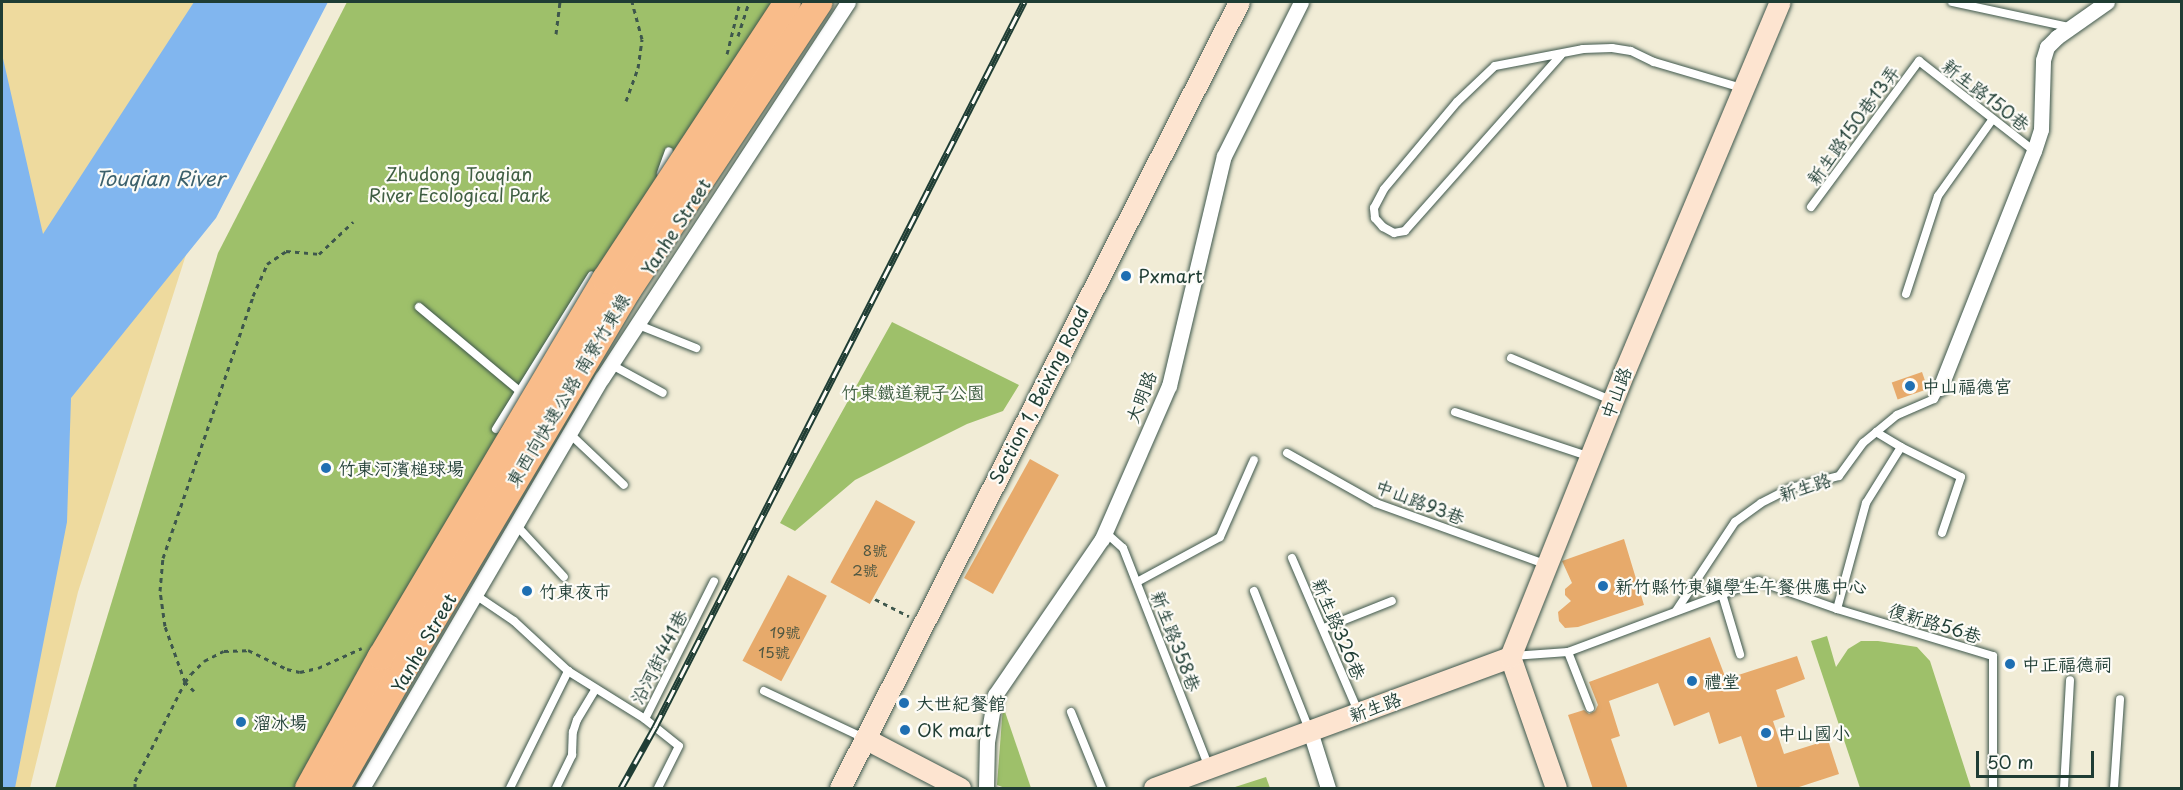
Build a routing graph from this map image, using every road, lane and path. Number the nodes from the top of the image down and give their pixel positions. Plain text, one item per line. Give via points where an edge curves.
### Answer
1 (560, 2) edge
2 (632, 2) edge
3 (787, 2) edge
4 (818, 2) edge
5 (848, 2) edge
6 (1239, 2) edge
7 (1301, 2) edge
8 (1780, 2) edge
9 (1953, 2) edge
10 (2107, 2) edge
11 (2069, 27) junction
12 (556, 33) dead end
13 (1561, 55) junction
14 (1919, 61) joint
15 (1743, 88) junction
16 (626, 101) dead end
17 (1992, 120) junction
18 (669, 151) dead end
19 (2034, 151) junction
20 (656, 180) dead end
21 (1811, 207) dead end
22 (353, 222) dead end
23 (597, 268) dead end
24 (1906, 294) dead end
25 (419, 307) dead end
26 (636, 324) junction
27 (696, 348) dead end
28 (1511, 358) dead end
29 (610, 364) junction
30 (1940, 388) joint
31 (520, 392) junction
32 (663, 393) dead end
33 (1613, 400) junction
34 (537, 411) dead end
35 (1455, 412) dead end
36 (538, 423) dead end
37 (496, 429) dead end
38 (1876, 432) junction
39 (570, 434) junction
40 (1901, 447) junction
41 (1287, 453) dead end
42 (1591, 457) junction
43 (1254, 460) dead end
44 (544, 479) junction
45 (624, 485) dead end
46 (517, 526) junction
47 (1105, 532) junction
48 (1942, 533) dead end
49 (1292, 558) dead end
50 (1548, 566) junction
51 (564, 577) dead end
52 (714, 581) dead end
53 (1137, 582) junction
54 (1254, 591) dead end
55 (474, 594) junction
56 (1722, 594) junction
57 (875, 599) dead end
58 (1392, 601) dead end
59 (1837, 609) junction
60 (1675, 613) junction
61 (924, 624) junction
62 (1324, 628) junction
63 (364, 647) dead end
64 (1568, 652) junction
65 (1740, 654) dead end
66 (1510, 657) junction
67 (568, 671) junction
68 (2070, 680) dead end
69 (185, 682) junction
70 (595, 690) junction
71 (194, 691) dead end
72 (764, 691) dead end
73 (2120, 699) dead end
74 (1590, 708) dead end
75 (1071, 712) dead end
76 (1359, 713) junction
77 (645, 719) junction
78 (1310, 731) junction
79 (866, 739) junction
80 (1210, 768) junction
81 (135, 789) edge
82 (308, 789) edge
83 (335, 789) edge
84 (362, 789) edge
85 (510, 789) edge
86 (556, 789) edge
87 (658, 789) edge
88 (840, 789) edge
89 (960, 789) edge
90 (987, 789) edge
91 (1102, 789) edge
92 (1154, 789) edge
93 (1328, 789) edge
94 (1556, 789) edge
95 (1993, 789) edge
96 (2064, 789) edge
97 (2114, 789) edge

1 - 12 path
2 - 16 path via 642,39 638,68
3 - 82 highway, 東西向快速公路 南寮竹東線, bridge via 605,279 381,656
4 - 83 highway, 東西向快速公路 南寮竹東線, bridge via 627,290
5 - 26 street, Yanhe Street
6 - 61 street, Section 1, Beixing Road
7 - 47 street, 大明路 via 1224,156 1169,386
8 - 15 street, 中山路
9 - 11 lane
10 - 11 street, 新生路
11 - 19 street, 新生路 via 2047,47 2043,60 2041,129
13 - 13 lane via 1508,62 1480,78 1377,200 1375,218 1383,227 1394,233 1405,231
13 - 15 lane via 1583,49 1631,51 1654,62
14 - 17 lane, 新生路150巷
14 - 21 lane, 新生路150巷13弄
15 - 33 street, 中山路
17 - 19 lane, 新生路150巷
17 - 24 lane via 1938,196
18 - 20 lane
19 - 30 street, 新生路
22 - 69 path via 319,254 286,251 267,264 243,323 163,558 160,591 165,626
23 - 31 lane
25 - 31 lane
26 - 27 lane
26 - 29 street, Yanhe Street
28 - 33 lane
29 - 32 lane
29 - 39 street, Yanhe Street
30 - 38 lane, 新生路 via 1934,399 1897,415
31 - 34 lane
31 - 37 lane
33 - 42 street, 中山路
35 - 42 lane
36 - 44 lane
38 - 40 lane
38 - 60 lane, 新生路 via 1839,476 1791,488 1735,522
39 - 44 street, Yanhe Street
39 - 45 lane
40 - 48 lane via 1961,477
40 - 59 lane via 1866,503
41 - 50 lane, 中山路93巷 via 1376,503
42 - 50 street, 中山路
43 - 53 lane via 1220,537
44 - 46 street, Yanhe Street
46 - 51 lane
46 - 55 street, Yanhe Street
47 - 53 lane, 新生路358巷 via 1123,548
47 - 90 street, 大明路 via 995,695 987,742
49 - 62 lane, 新生路326巷
50 - 66 street, 中山路
52 - 77 lane, 沿河街441巷
53 - 80 lane, 新生路358巷
54 - 78 lane
55 - 67 lane, 沿河街441巷 via 514,621
55 - 84 street, Yanhe Street
56 - 59 lane, 復新路56巷 via 1758,581
56 - 60 lane, 復新路56巷
56 - 65 lane
57 - 61 path
58 - 62 lane
59 - 95 lane, 復新路56巷 via 1993,656
60 - 64 lane, 新生路
61 - 79 street, Section 1, Beixing Road
62 - 76 lane, 新生路326巷
63 - 69 path via 300,672 248,650 224,651 204,661
64 - 66 lane, 新生路
64 - 74 lane
66 - 76 street, 新生路
66 - 94 street
67 - 70 lane, 沿河街441巷
67 - 85 lane
68 - 96 lane
69 - 71 path
69 - 81 path via 135,781
70 - 77 lane, 沿河街441巷
70 - 86 lane via 577,720 573,755
72 - 79 lane
73 - 97 lane
75 - 91 lane
76 - 78 street, 新生路
77 - 87 lane via 679,746
78 - 80 street, 新生路
78 - 93 street
79 - 88 street, Section 1, Beixing Road
79 - 89 street
80 - 92 street, 新生路

